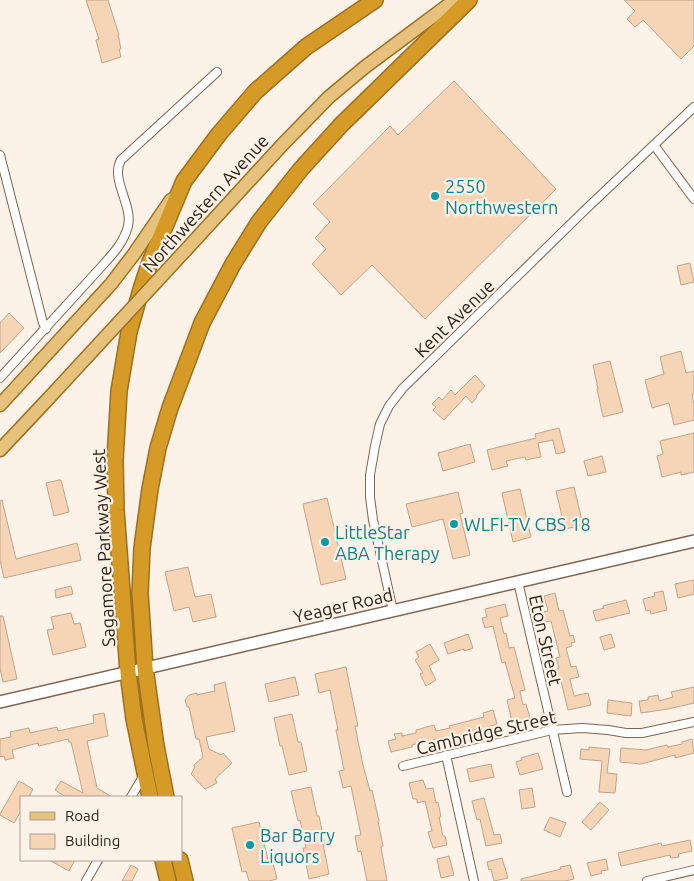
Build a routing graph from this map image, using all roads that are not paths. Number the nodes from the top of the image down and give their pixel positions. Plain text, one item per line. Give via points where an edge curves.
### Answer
1 (375, 0) edge
2 (455, 0) edge
3 (469, 0) edge
4 (217, 72) dead end
5 (694, 107) edge
6 (654, 145) junction
7 (0, 155) edge
8 (184, 181) junction
9 (694, 199) edge
10 (46, 329) junction
11 (0, 378) edge
12 (0, 405) edge
13 (0, 450) edge
14 (694, 541) edge
15 (518, 582) junction
16 (393, 611) junction
17 (145, 668) junction
18 (128, 672) junction
19 (0, 702) edge
20 (694, 722) edge
21 (552, 730) junction
22 (446, 755) junction
23 (403, 766) dead end
24 (145, 774) junction
25 (567, 792) dead end
26 (132, 796) edge
27 (150, 796) edge
28 (166, 796) edge
29 (97, 861) edge
30 (163, 861) edge
31 (180, 861) edge
32 (694, 870) edge
33 (86, 881) edge
34 (168, 881) edge
35 (185, 881) edge
36 (474, 881) edge
37 (648, 881) edge

1 - 8 highway, Sagamore Parkway West via 306,47 255,92
2 - 13 main road, Northwestern Avenue, bridge via 329,97
3 - 17 highway, Sagamore Parkway West via 340,125 301,169 259,222 202,323 170,408 150,489 140,593
4 - 10 street via 121,160 118,177 128,214 124,237 113,254
5 - 6 street, Kent Avenue
6 - 9 street
6 - 16 street, Kent Avenue via 388,406 375,446 370,497 372,520
7 - 10 street
8 - 12 main road, Northwestern Avenue via 111,284
8 - 18 highway, Sagamore Parkway West via 142,286 129,332 119,392 116,510
10 - 11 street
14 - 15 street, Yeager Road
15 - 16 street, Yeager Road
15 - 21 street, Eton Street
16 - 17 street, Yeager Road
17 - 18 street, Yeager Road
17 - 28 highway, Sagamore Parkway West
18 - 19 street, Yeager Road
18 - 24 highway, Sagamore Parkway West
20 - 21 street, Cambridge Street via 642,733 582,728
21 - 22 street, Cambridge Street
21 - 25 street, Eton Street
22 - 23 street, Cambridge Street
22 - 36 street
24 - 26 street
24 - 27 highway, Sagamore Parkway West
29 - 33 street
30 - 34 highway
31 - 35 highway
32 - 37 street

